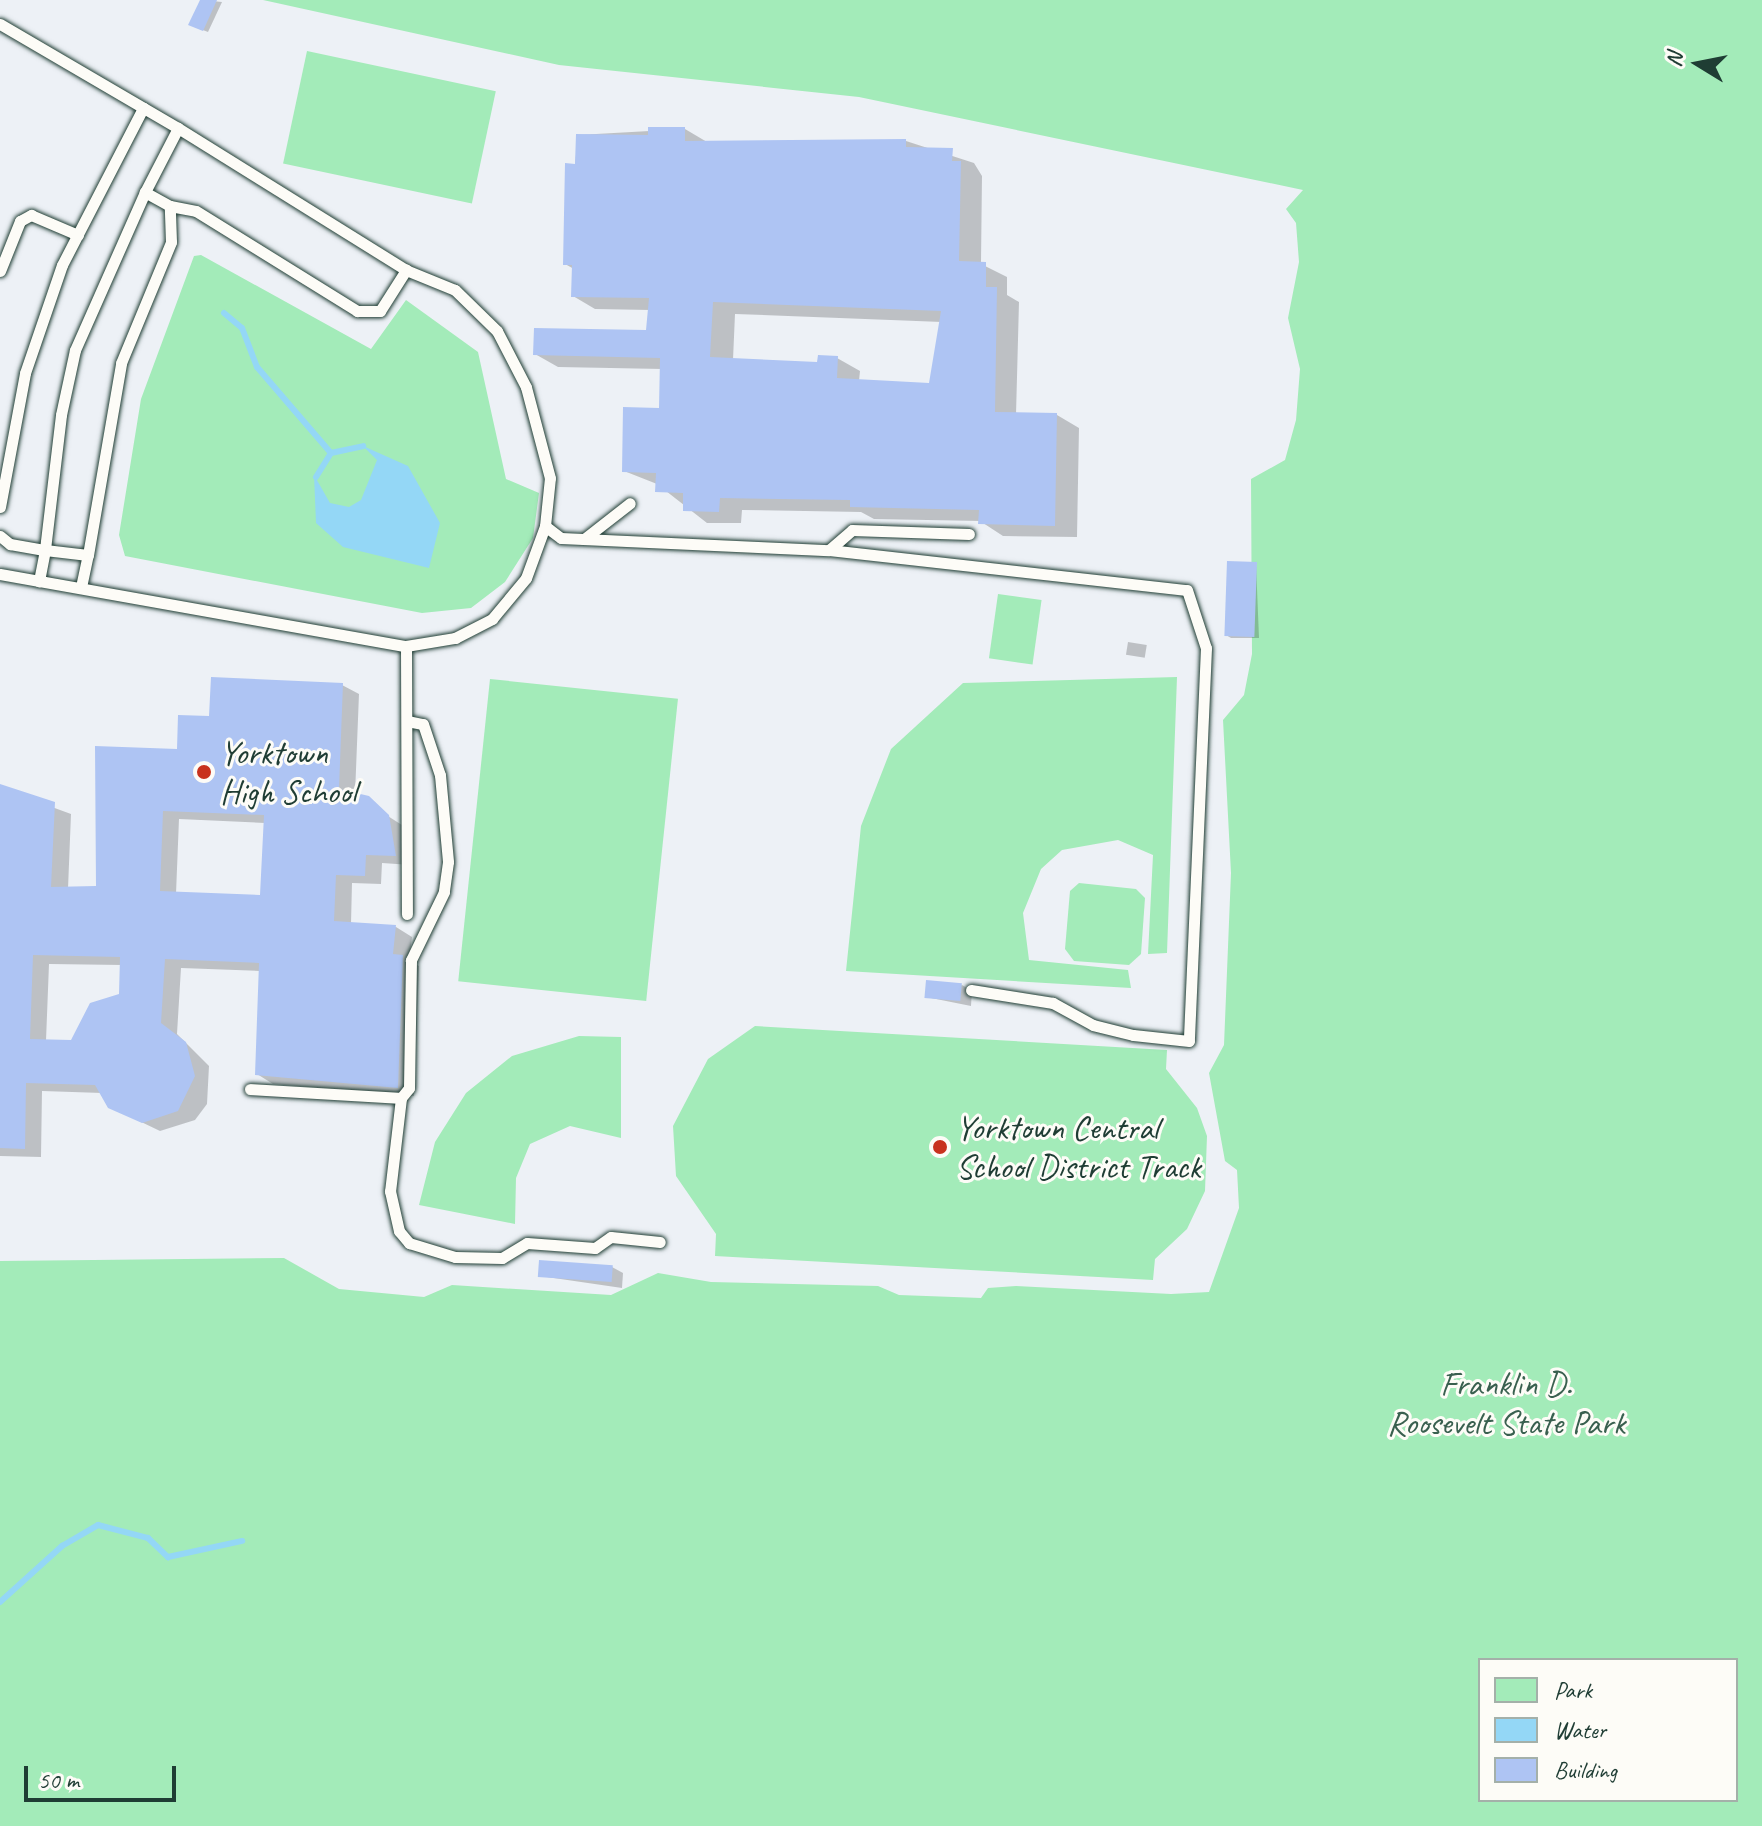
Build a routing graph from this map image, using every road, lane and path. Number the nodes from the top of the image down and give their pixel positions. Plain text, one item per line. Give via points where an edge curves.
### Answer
1 (0, 24) edge
2 (143, 108) junction
3 (178, 128) junction
4 (145, 192) junction
5 (170, 206) junction
6 (78, 235) junction
7 (406, 270) junction
8 (0, 271) edge
9 (630, 503) dead end
10 (0, 507) edge
11 (545, 526) junction
12 (969, 534) dead end
13 (584, 539) junction
14 (1, 540) edge
15 (45, 550) junction
16 (829, 550) junction
17 (88, 555) junction
18 (0, 574) edge
19 (39, 581) junction
20 (81, 587) junction
21 (406, 646) junction
22 (407, 721) junction
23 (407, 914) dead end
24 (971, 990) dead end
25 (250, 1089) dead end
26 (401, 1098) junction
27 (660, 1242) dead end

1 - 2 lane
2 - 3 lane
2 - 6 lane
3 - 4 lane
3 - 7 lane
4 - 5 lane
4 - 15 lane via 75,350
5 - 7 lane via 196,211 357,311 380,311
5 - 17 lane via 171,242 121,363
6 - 8 lane via 31,215 20,221
6 - 10 lane via 25,373
7 - 11 lane via 455,290 497,331 526,387 550,478
9 - 13 lane
11 - 13 lane via 561,538
11 - 21 lane via 526,578 492,619 455,638
12 - 16 lane via 852,530
13 - 16 lane
14 - 15 lane
15 - 17 lane
15 - 19 lane
16 - 24 lane via 1187,590 1201,634 1189,1041 1133,1035 1093,1025 1053,1003
17 - 20 lane
18 - 19 lane
19 - 20 lane
20 - 21 lane
21 - 22 lane
22 - 23 lane
22 - 26 lane via 423,724 440,775 448,862 444,892 411,960 409,1088
25 - 26 lane
26 - 27 lane via 390,1191 409,1243 455,1257 502,1258 527,1243 595,1248 611,1237

